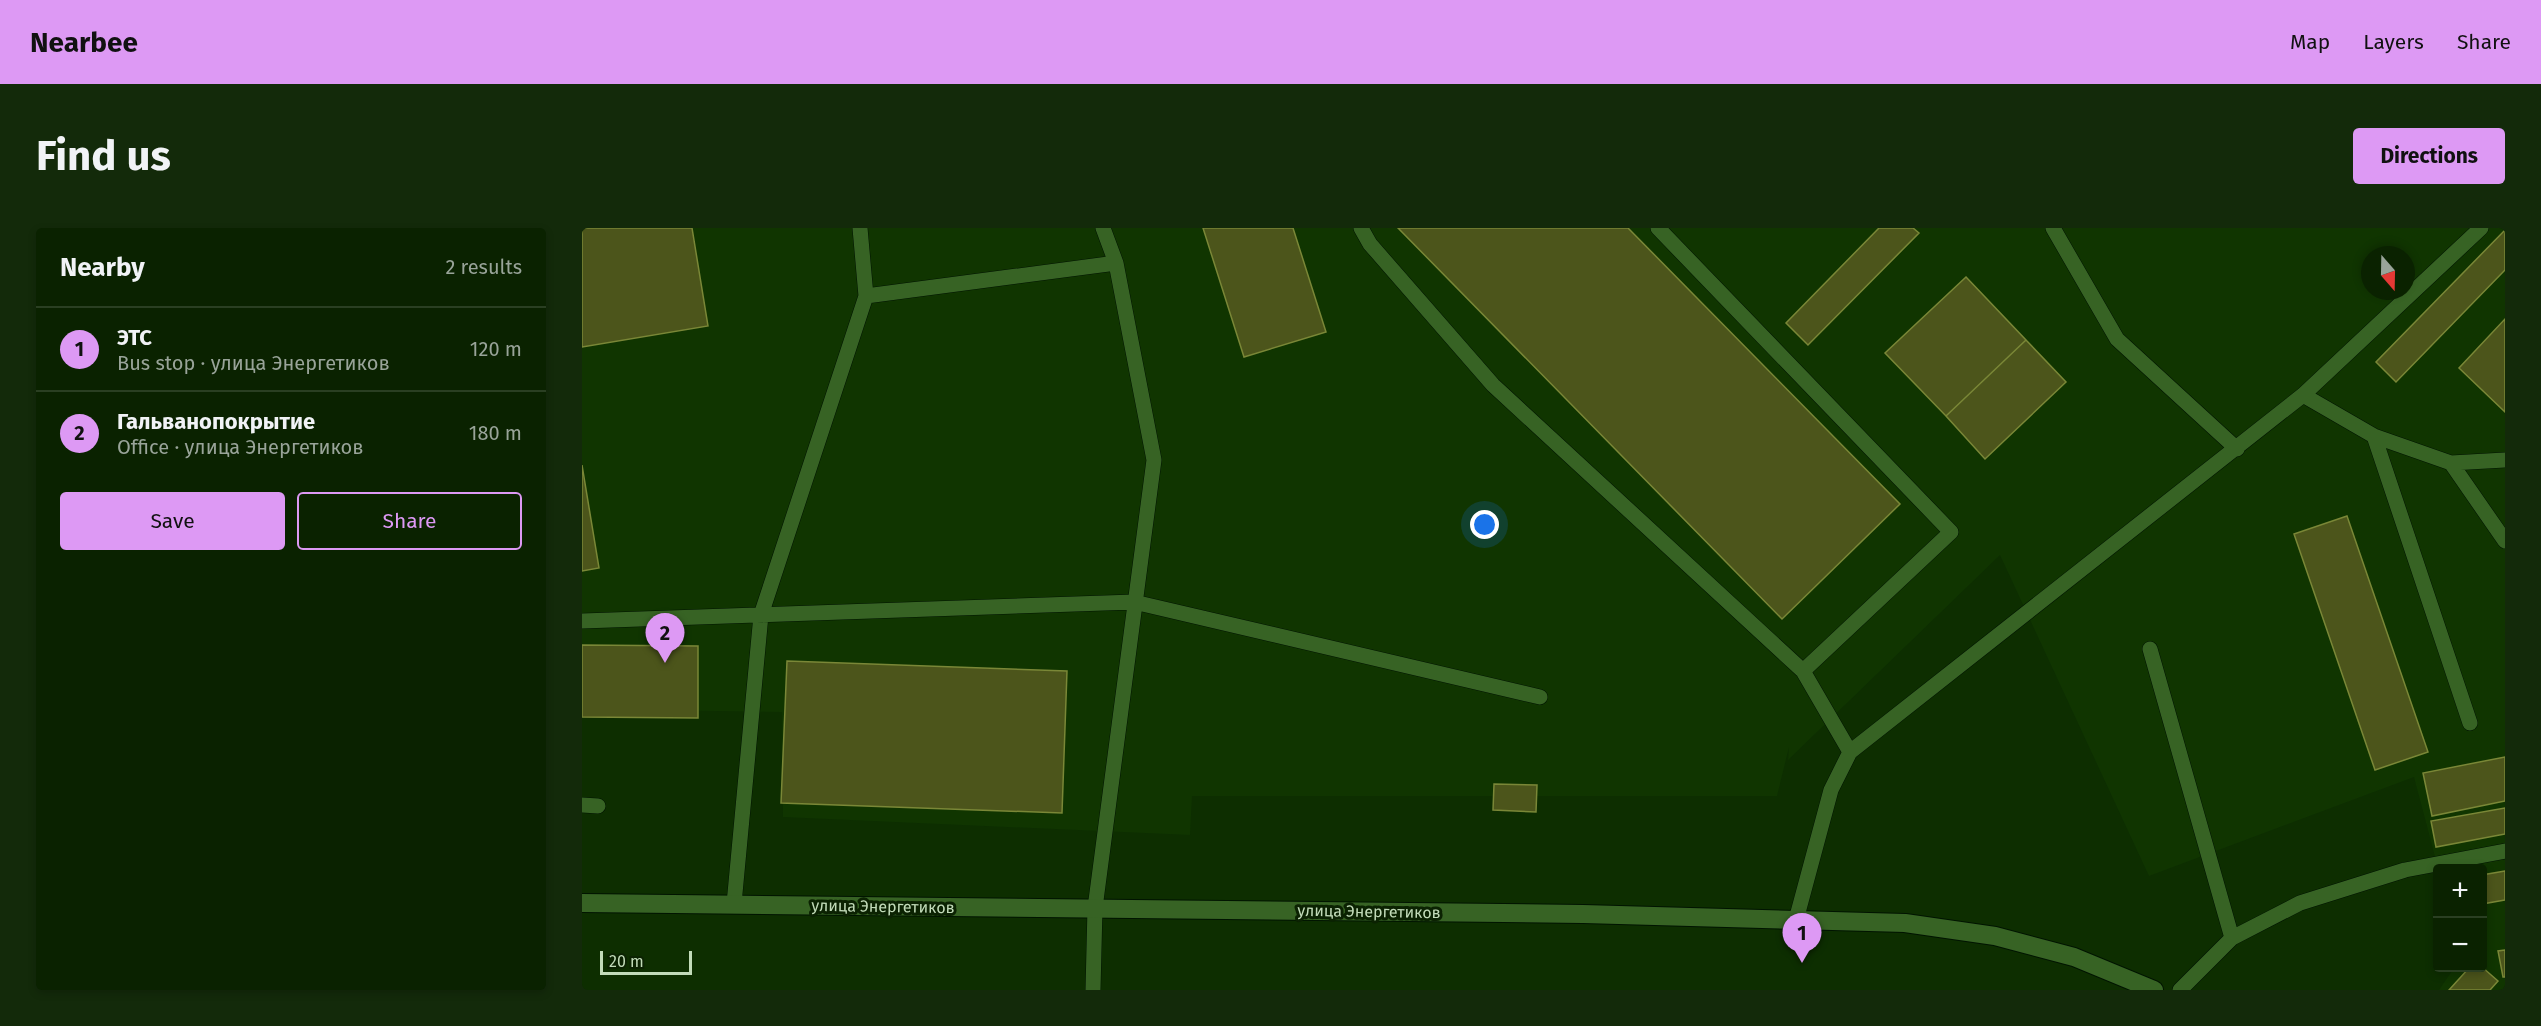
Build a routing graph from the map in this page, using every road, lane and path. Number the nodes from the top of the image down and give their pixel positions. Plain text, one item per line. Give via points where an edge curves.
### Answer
1 (860, 228) edge
2 (1103, 228) edge
3 (1360, 228) edge
4 (1658, 228) edge
5 (2053, 228) edge
6 (2481, 228) edge
7 (1116, 263) junction
8 (866, 296) junction
9 (2303, 394) junction
10 (2374, 436) junction
11 (2237, 449) junction
12 (2505, 460) edge
13 (2451, 463) junction
14 (2505, 541) edge
15 (1134, 602) junction
16 (761, 615) junction
17 (582, 621) edge
18 (2150, 649) dead end
19 (1803, 671) junction
20 (1539, 697) dead end
21 (2470, 723) dead end
22 (1850, 752) junction
23 (582, 806) edge
24 (598, 806) dead end
25 (2505, 851) edge
26 (582, 903) edge
27 (734, 904) junction
28 (1095, 909) junction
29 (1796, 920) junction
30 (2232, 938) junction
31 (2148, 989) edge
32 (1093, 990) edge
33 (2180, 990) edge

1 - 8 lane
2 - 7 lane
3 - 19 lane via 1493,385
4 - 19 lane via 1951,532
5 - 11 lane via 2117,339
6 - 9 lane
7 - 8 lane
7 - 15 lane via 1154,460
8 - 16 lane
9 - 10 lane
9 - 11 lane
10 - 13 lane
10 - 21 lane
11 - 22 lane
12 - 13 lane
13 - 14 lane
15 - 16 lane
15 - 20 lane
15 - 28 lane
16 - 17 lane
16 - 27 lane
18 - 30 lane
19 - 22 lane
22 - 29 lane via 1831,790
23 - 24 lane
25 - 30 lane via 2405,870 2321,896
26 - 27 street, улица Энергетиков
27 - 28 street, улица Энергетиков
28 - 29 street, улица Энергетиков
28 - 32 lane
29 - 31 street, улица Энергетиков via 1905,923 1995,936 2074,957
30 - 33 lane

